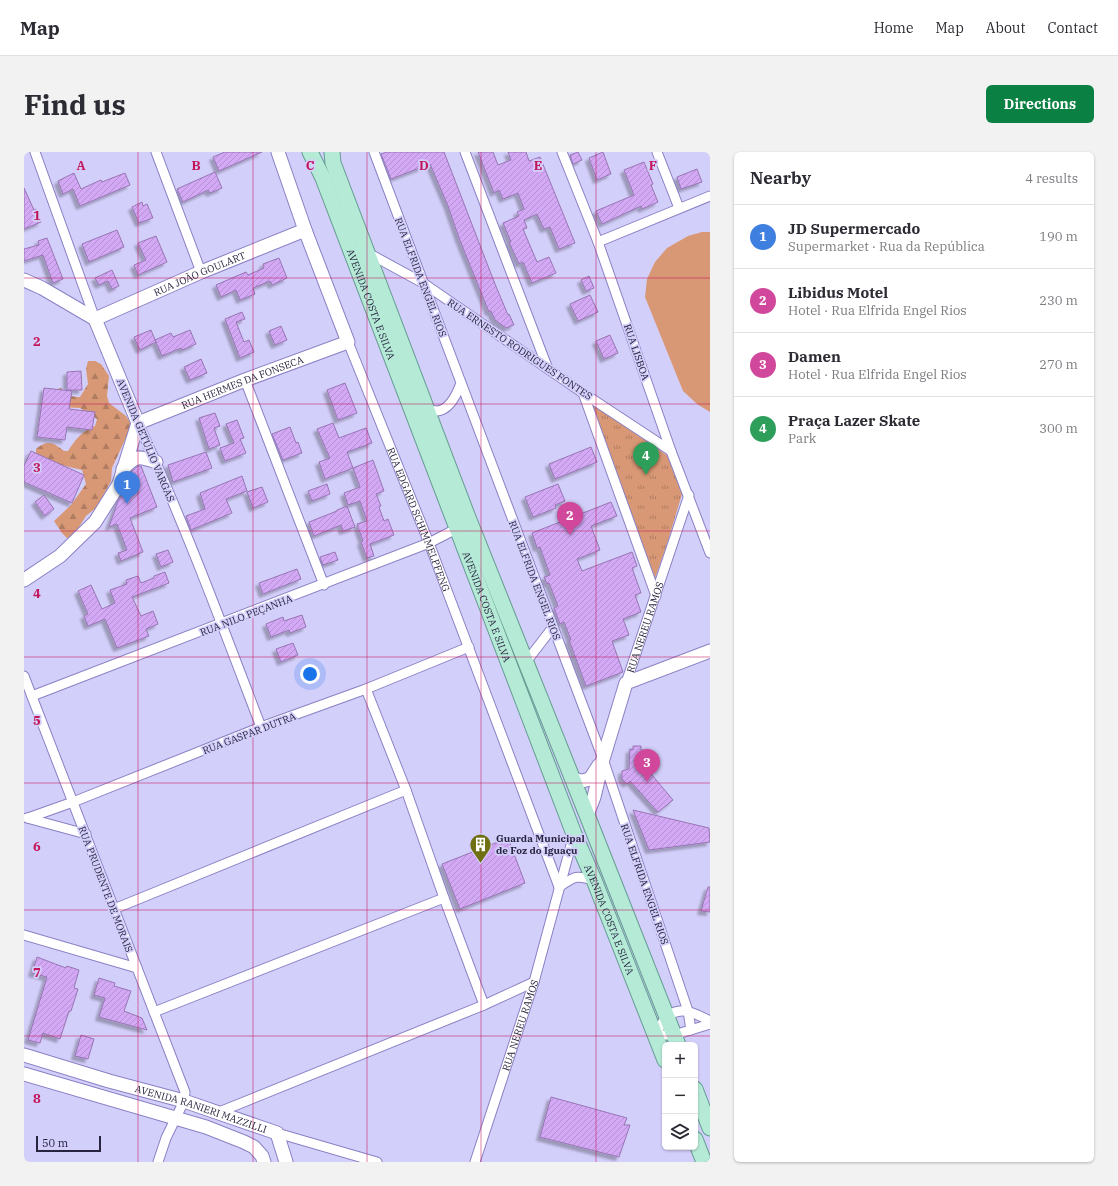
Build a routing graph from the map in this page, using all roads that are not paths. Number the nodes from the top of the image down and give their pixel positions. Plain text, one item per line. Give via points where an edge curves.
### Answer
1 (34, 152) edge
2 (156, 152) edge
3 (278, 152) edge
4 (310, 152) edge
5 (332, 152) edge
6 (374, 152) edge
7 (465, 152) edge
8 (562, 152) edge
9 (657, 152) edge
10 (710, 196) edge
11 (679, 208) junction
12 (305, 230) junction
13 (598, 242) junction
14 (367, 252) junction
15 (201, 272) junction
16 (24, 280) edge
17 (423, 283) junction
18 (95, 319) junction
19 (348, 342) junction
20 (548, 369) junction
21 (245, 380) junction
22 (461, 383) junction
23 (583, 393) junction
24 (427, 409) junction
25 (138, 423) junction
26 (671, 451) junction
27 (156, 462) junction
28 (124, 469) junction
29 (689, 495) junction
30 (458, 528) junction
31 (429, 544) junction
32 (710, 552) edge
33 (24, 580) edge
34 (324, 585) junction
35 (656, 596) junction
36 (222, 624) junction
37 (553, 627) junction
38 (469, 647) junction
39 (710, 651) edge
40 (526, 662) junction
41 (24, 676) edge
42 (626, 683) junction
43 (366, 689) junction
44 (32, 696) junction
45 (261, 727) junction
46 (603, 759) junction
47 (573, 779) junction
48 (406, 790) junction
49 (73, 802) junction
50 (587, 814) junction
51 (26, 817) edge
52 (86, 834) junction
53 (574, 834) junction
54 (594, 880) junction
55 (559, 887) junction
56 (444, 898) junction
57 (114, 909) junction
58 (24, 935) edge
59 (136, 968) junction
60 (534, 982) junction
61 (484, 1006) junction
62 (688, 1010) junction
63 (154, 1012) junction
64 (667, 1016) junction
65 (710, 1020) edge
66 (710, 1024) edge
67 (691, 1030) junction
68 (656, 1035) junction
69 (676, 1040) edge
70 (662, 1052) edge
71 (24, 1055) edge
72 (24, 1074) edge
73 (698, 1098) edge
74 (184, 1102) junction
75 (219, 1112) junction
76 (176, 1118) junction
77 (710, 1128) edge
78 (277, 1133) junction
79 (698, 1146) edge
80 (158, 1162) edge
81 (264, 1162) edge
82 (286, 1162) edge
83 (377, 1162) edge
84 (475, 1162) edge
85 (704, 1162) edge

1 - 18 street, AVENIDA GETÚLIO VARGAS
2 - 15 street
3 - 12 street, RUA EDGARD SCHIMMELPFENG
4 - 30 main road, AVENIDA COSTA E SILVA via 323,178
5 - 14 main road, AVENIDA COSTA E SILVA via 333,163
6 - 17 street, RUA ELFRIDA ENGEL RIOS
7 - 20 street
8 - 13 street, RUA LISBOA
9 - 11 street
10 - 11 street
11 - 13 street
12 - 15 street, RUA JOÃO GOULART
12 - 19 street, RUA EDGARD SCHIMMELPFENG
13 - 26 street, RUA LISBOA
14 - 17 street, RUA ERNESTO RODRIGUES FONTES
14 - 24 main road, AVENIDA COSTA E SILVA
15 - 18 street, RUA JOÃO GOULART
16 - 18 street
17 - 20 street, RUA ERNESTO RODRIGUES FONTES
17 - 22 street, RUA ELFRIDA ENGEL RIOS
18 - 25 street, AVENIDA GETÚLIO VARGAS
19 - 21 street, RUA HERMES DA FONSECA
19 - 31 street, RUA EDGARD SCHIMMELPFENG
20 - 23 street, RUA ERNESTO RODRIGUES FONTES
21 - 25 street, RUA HERMES DA FONSECA
21 - 34 street
22 - 24 street via 456,396 447,407 437,411
22 - 37 street, RUA ELFRIDA ENGEL RIOS
23 - 26 street, RUA ERNESTO RODRIGUES FONTES
23 - 35 street
24 - 40 main road, AVENIDA COSTA E SILVA
25 - 27 street, AVENIDA GETÚLIO VARGAS
25 - 28 street
26 - 29 street, RUA LISBOA
27 - 28 street via 140,457 131,460
27 - 36 street, AVENIDA GETÚLIO VARGAS
28 - 33 street via 95,522 60,556
29 - 32 street, RUA LISBOA
29 - 35 street, RUA NEREU RAMOS
30 - 31 street, RUA NILO PEÇANHA
30 - 53 main road, AVENIDA COSTA E SILVA
31 - 34 street, RUA NILO PEÇANHA
31 - 38 street, RUA EDGARD SCHIMMELPFENG
34 - 36 street, RUA NILO PEÇANHA
35 - 42 street, RUA NEREU RAMOS
36 - 44 street, RUA NILO PEÇANHA
36 - 45 street, AVENIDA GETÚLIO VARGAS
37 - 40 street
37 - 46 street, RUA ELFRIDA ENGEL RIOS
38 - 43 street, RUA GASPAR DUTRA
38 - 55 street, RUA EDGARD SCHIMMELPFENG
39 - 42 street
40 - 47 main road, AVENIDA COSTA E SILVA
41 - 44 street, RUA PRUDENTE DE MORAIS
42 - 46 street, RUA NEREU RAMOS
43 - 45 street, RUA GASPAR DUTRA
43 - 48 street
44 - 49 street, RUA PRUDENTE DE MORAIS
45 - 49 street, RUA GASPAR DUTRA
46 - 47 street via 590,779
46 - 50 street
46 - 62 street, RUA ELFRIDA ENGEL RIOS
47 - 50 main road, AVENIDA COSTA E SILVA
48 - 56 street
48 - 57 street
49 - 51 street, RUA GASPAR DUTRA
49 - 52 street, RUA PRUDENTE DE MORAIS
50 - 64 main road, AVENIDA COSTA E SILVA
51 - 52 street
52 - 57 street, RUA PRUDENTE DE MORAIS
53 - 54 main road, AVENIDA COSTA E SILVA
53 - 55 street, RUA NEREU RAMOS
54 - 55 street via 580,876
54 - 68 main road, AVENIDA COSTA E SILVA
55 - 60 street, RUA NEREU RAMOS
56 - 61 street
56 - 63 street
57 - 59 street, RUA PRUDENTE DE MORAIS
58 - 59 street
59 - 63 street, RUA PRUDENTE DE MORAIS
60 - 61 street
60 - 84 street, RUA NEREU RAMOS
61 - 75 street
62 - 64 street
62 - 65 street
62 - 67 street, RUA ELFRIDA ENGEL RIOS
63 - 74 street, RUA PRUDENTE DE MORAIS via 185,1092
64 - 68 street
64 - 69 main road, AVENIDA COSTA E SILVA
66 - 67 street
67 - 69 street
68 - 69 street
68 - 70 main road, AVENIDA COSTA E SILVA
71 - 74 street, AVENIDA RANIERI MAZZILLI
72 - 76 street, AVENIDA RANIERI MAZZILLI
73 - 77 main road
74 - 75 street, AVENIDA RANIERI MAZZILLI
74 - 76 street
75 - 78 street, AVENIDA RANIERI MAZZILLI
76 - 80 street
76 - 81 street, AVENIDA RANIERI MAZZILLI via 244,1142 254,1147
78 - 82 street
78 - 83 street, AVENIDA RANIERI MAZZILLI
79 - 85 main road

